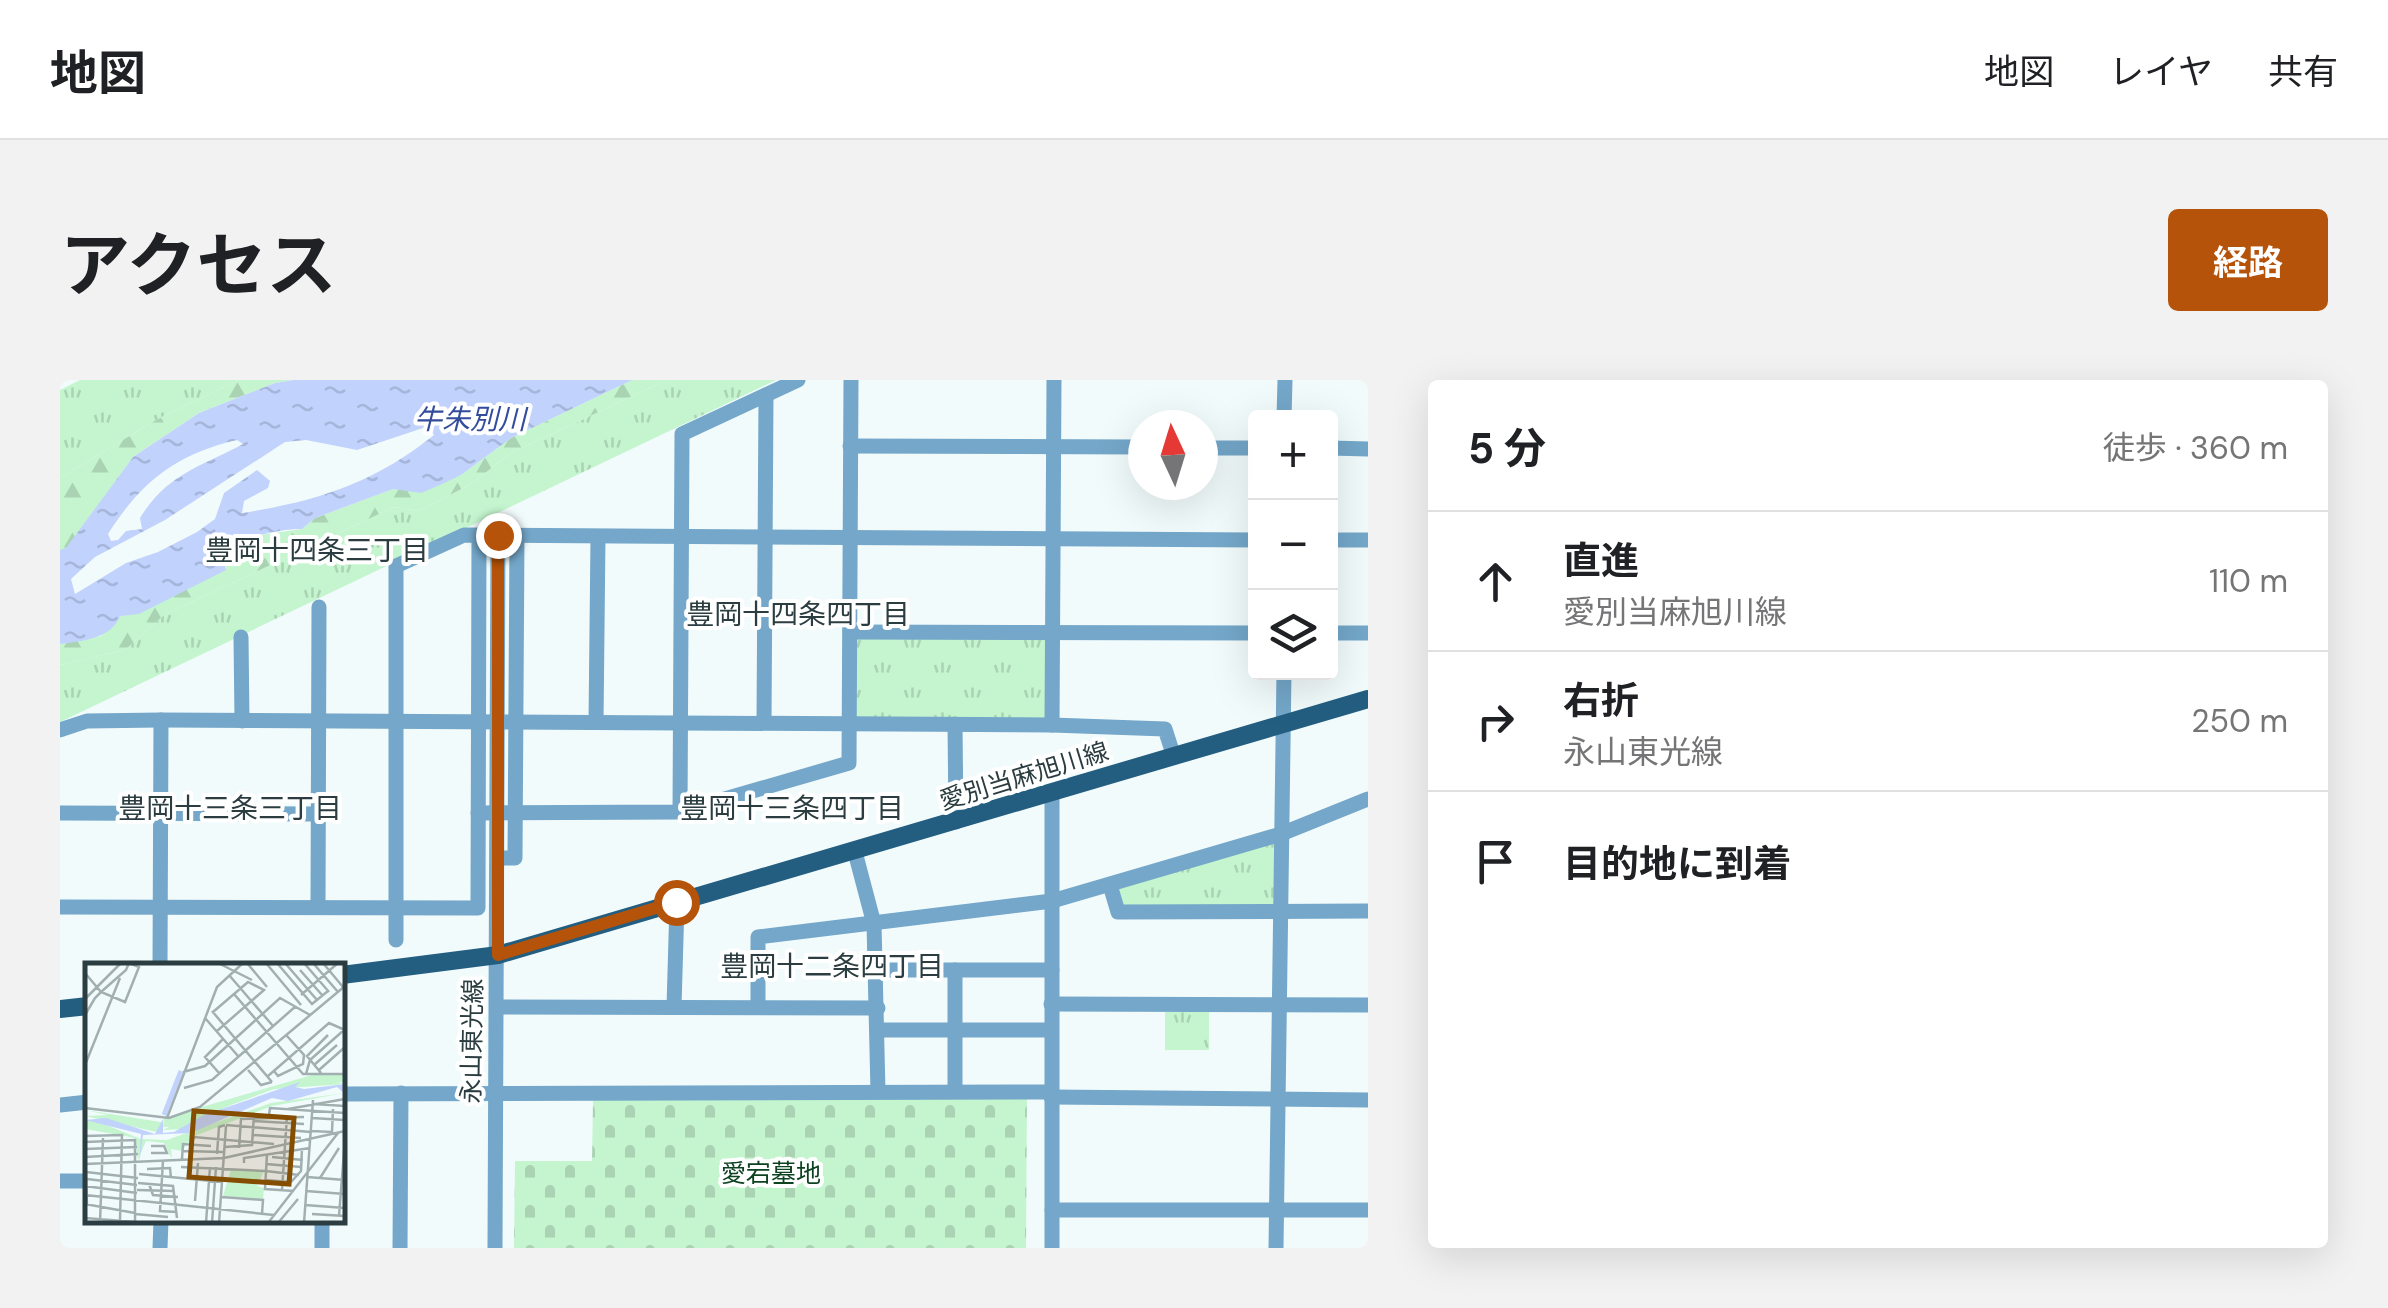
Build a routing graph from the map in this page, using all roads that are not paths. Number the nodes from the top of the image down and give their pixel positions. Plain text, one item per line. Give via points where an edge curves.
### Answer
1 (798, 380) edge
2 (851, 380) edge
3 (1054, 380) edge
4 (1285, 380) edge
5 (766, 395) junction
6 (1284, 410) edge
7 (850, 446) junction
8 (1054, 447) junction
9 (1128, 447) edge
10 (1218, 448) edge
11 (1248, 448) edge
12 (1338, 448) edge
13 (1368, 449) edge
14 (479, 534) junction
15 (498, 535) junction
16 (517, 535) junction
17 (598, 537) junction
18 (680, 538) junction
19 (766, 538) junction
20 (851, 538) junction
21 (1053, 539) junction
22 (1248, 540) edge
23 (1338, 540) edge
24 (1368, 540) edge
25 (319, 607) dead end
26 (479, 628) junction
27 (498, 628) junction
28 (516, 628) junction
29 (850, 632) junction
30 (1053, 632) junction
31 (1248, 633) edge
32 (1338, 633) edge
33 (1368, 633) edge
34 (241, 637) dead end
35 (1284, 680) edge
36 (1368, 699) edge
37 (161, 720) junction
38 (242, 721) junction
39 (397, 721) junction
40 (479, 721) junction
41 (497, 721) junction
42 (516, 721) junction
43 (320, 722) junction
44 (596, 722) junction
45 (679, 722) junction
46 (764, 722) junction
47 (850, 723) junction
48 (955, 724) junction
49 (1284, 724) junction
50 (1052, 726) junction
51 (60, 730) edge
52 (1174, 757) junction
53 (1052, 794) junction
54 (1368, 799) edge
55 (680, 812) junction
56 (60, 813) edge
57 (478, 813) junction
58 (497, 813) junction
59 (515, 813) junction
60 (162, 814) junction
61 (319, 814) junction
62 (956, 822) junction
63 (1281, 834) junction
64 (855, 852) junction
65 (498, 858) junction
66 (1110, 885) junction
67 (1052, 901) junction
68 (676, 902) junction
69 (60, 907) edge
70 (161, 907) junction
71 (318, 907) junction
72 (396, 908) junction
73 (1280, 911) junction
74 (1368, 912) edge
75 (874, 924) junction
76 (396, 940) dead end
77 (498, 955) junction
78 (160, 963) edge
79 (878, 970) junction
80 (955, 970) junction
81 (1052, 970) junction
82 (345, 975) edge
83 (1052, 1004) junction
84 (85, 1006) edge
85 (758, 1006) junction
86 (1278, 1006) junction
87 (1368, 1006) edge
88 (674, 1007) junction
89 (498, 1008) junction
90 (878, 1008) junction
91 (60, 1009) edge
92 (878, 1030) junction
93 (955, 1030) junction
94 (1052, 1030) junction
95 (955, 1090) junction
96 (496, 1092) junction
97 (878, 1092) junction
98 (401, 1093) junction
99 (345, 1094) edge
100 (1051, 1094) junction
101 (1277, 1099) junction
102 (1368, 1100) edge
103 (85, 1102) edge
104 (60, 1105) edge
105 (1052, 1210) junction
106 (1277, 1210) junction
107 (1368, 1210) edge
108 (161, 1223) edge
109 (160, 1248) edge
110 (400, 1248) edge
111 (495, 1248) edge
112 (1052, 1248) edge
113 (1276, 1248) edge

1 - 5 street
2 - 7 street
3 - 8 street
4 - 6 street
5 - 18 street via 682,434
5 - 19 street
7 - 8 street
7 - 20 street
8 - 9 street
8 - 21 street
10 - 11 street
12 - 13 street
14 - 15 street
14 - 26 street
14 - 39 street via 396,566
15 - 16 street
15 - 27 street, 永山東光線
16 - 17 street
16 - 28 street
17 - 18 street
17 - 44 street
18 - 19 street
18 - 45 street
19 - 20 street
19 - 46 street
20 - 21 street
20 - 29 street
21 - 22 street
21 - 30 street
23 - 24 street
25 - 43 street
26 - 27 street
26 - 40 street
27 - 28 street
27 - 41 street, 永山東光線
28 - 42 street
29 - 30 street
29 - 47 street
30 - 31 street
30 - 50 street
32 - 33 street
34 - 38 street
35 - 49 street
36 - 49 main road, 愛別当麻旭川線
37 - 38 street
37 - 51 street via 87,721
37 - 60 street
38 - 43 street
39 - 40 street
39 - 43 street
39 - 72 street
40 - 41 street
40 - 57 street
41 - 42 street
41 - 58 street, 永山東光線
42 - 44 street
42 - 59 street
43 - 61 street
44 - 45 street
45 - 46 street
45 - 55 street
46 - 47 street
47 - 48 street
47 - 55 street via 850,763
48 - 50 street
48 - 62 street
49 - 52 main road, 愛別当麻旭川線
49 - 63 street
50 - 52 street via 1165,728
52 - 53 main road, 愛別当麻旭川線
53 - 62 main road, 愛別当麻旭川線
53 - 67 street
54 - 63 street
55 - 59 street
56 - 60 street
57 - 58 street
57 - 72 street via 478,908
58 - 59 street
58 - 65 street, 永山東光線
59 - 65 street via 515,858
60 - 61 street
60 - 70 street
61 - 71 street
62 - 64 main road, 愛別当麻旭川線
63 - 66 street
63 - 73 street
64 - 68 main road, 愛別当麻旭川線
64 - 75 street
65 - 77 street, 永山東光線
66 - 67 street
66 - 73 street via 1118,912
67 - 75 street
67 - 81 street
68 - 77 main road, 愛別当麻旭川線
68 - 88 street
69 - 70 street
70 - 71 street
70 - 78 street
71 - 72 street
72 - 76 street
73 - 74 street
73 - 86 street
75 - 79 street
75 - 85 street via 758,937
77 - 82 main road, 愛別当麻旭川線
77 - 89 street, 永山東光線
79 - 80 street
79 - 90 street
80 - 81 street
80 - 93 street
81 - 83 street
83 - 86 street
83 - 94 street
84 - 91 main road
85 - 88 street
85 - 90 street
86 - 87 street
86 - 101 street
88 - 89 street
89 - 96 street, 永山東光線
90 - 92 street
92 - 93 street
92 - 97 street
93 - 94 street
93 - 95 street
94 - 100 street
95 - 97 street
95 - 100 street
96 - 97 street
96 - 98 street
96 - 111 street, 永山東光線
98 - 99 street
98 - 110 street
100 - 101 street
100 - 105 street
101 - 102 street
101 - 106 street
103 - 104 street
105 - 106 street
105 - 112 street
106 - 107 street
106 - 113 street
108 - 109 street

